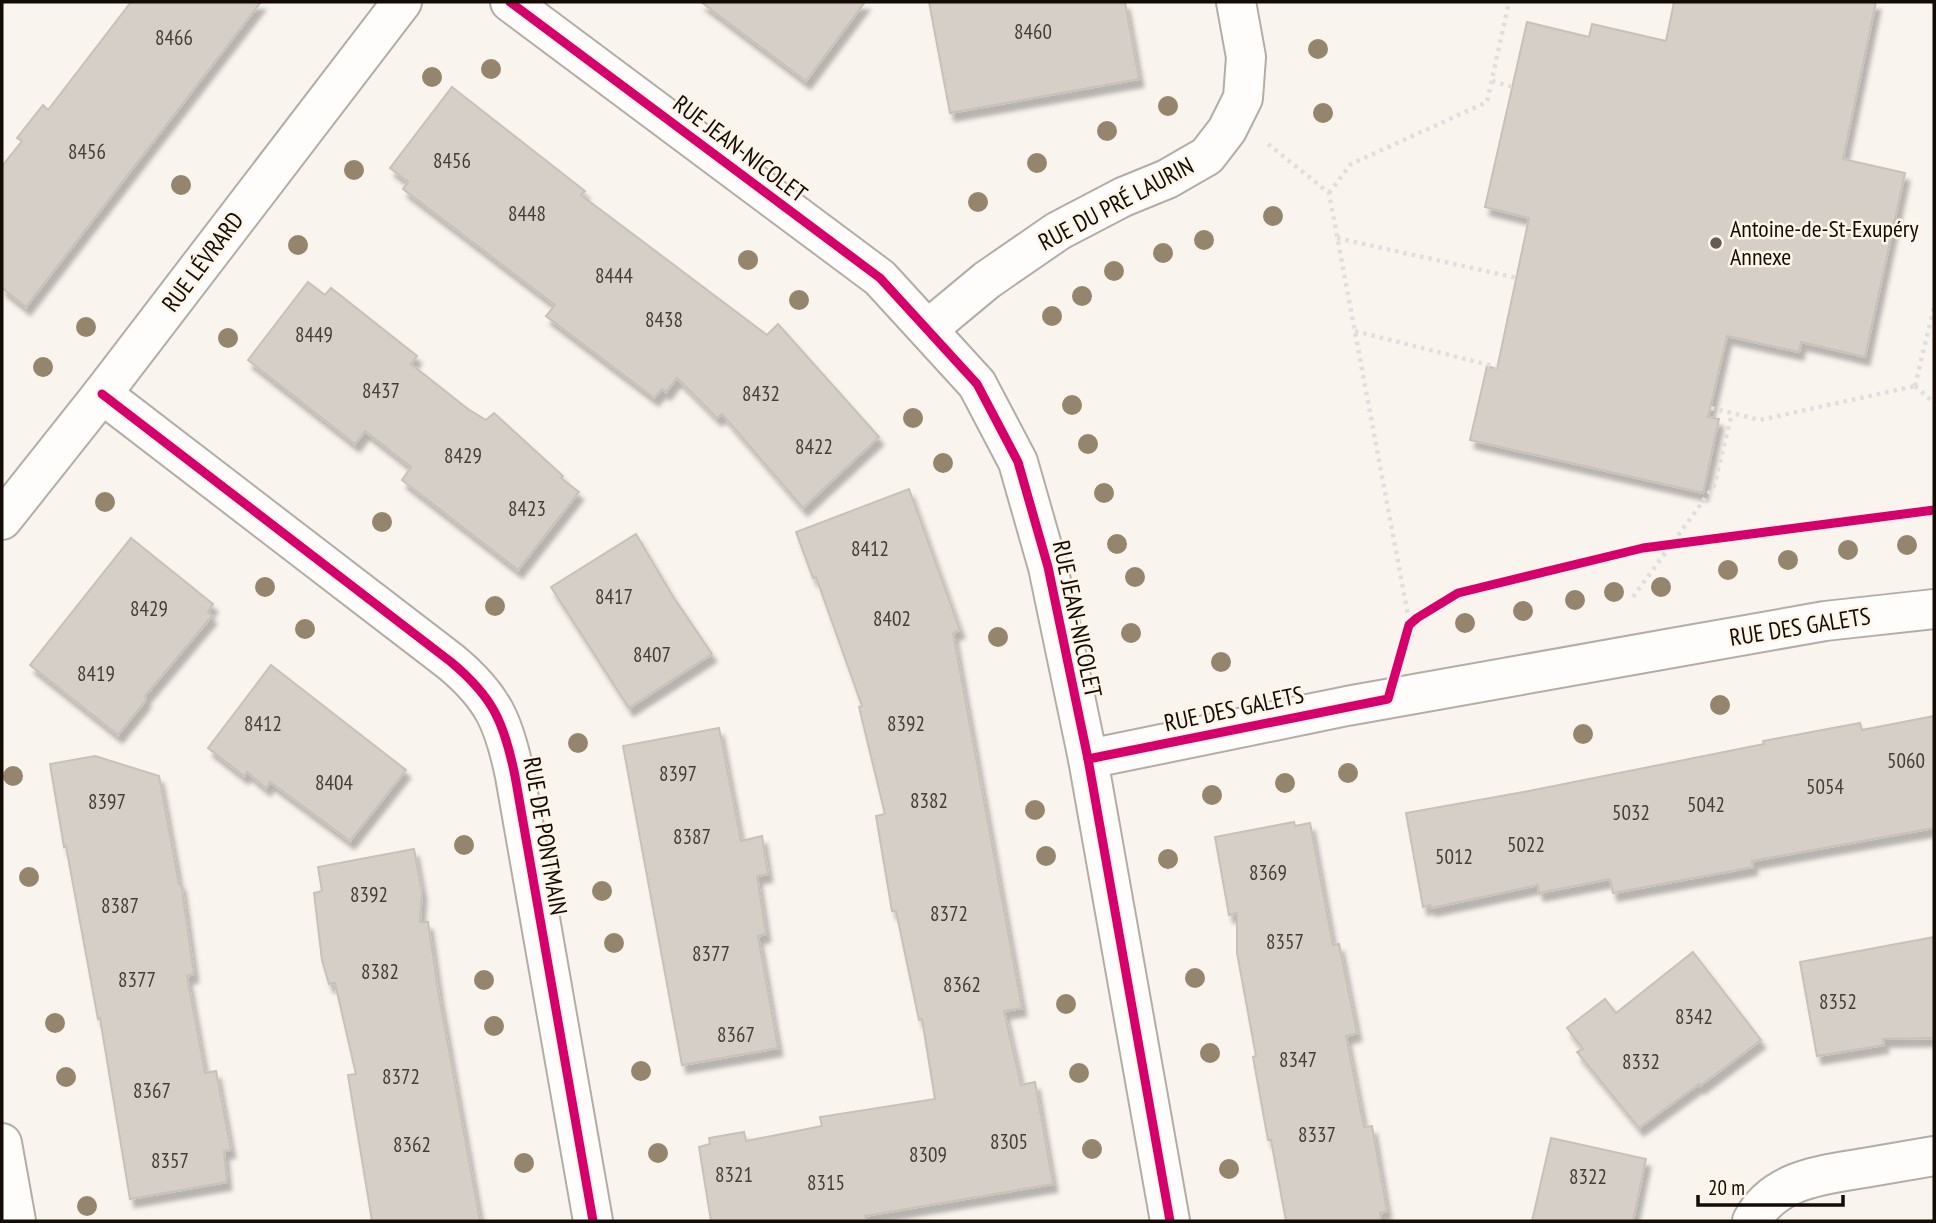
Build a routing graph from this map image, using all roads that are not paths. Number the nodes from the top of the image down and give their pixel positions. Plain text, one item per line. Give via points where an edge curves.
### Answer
1 (402, 2) edge
2 (510, 2) edge
3 (1236, 2) edge
4 (928, 329) junction
5 (102, 394) junction
6 (2, 520) edge
7 (1934, 608) edge
8 (1088, 759) junction
9 (2, 1143) edge
10 (1934, 1156) edge
11 (16, 1221) edge
12 (593, 1221) edge
13 (1170, 1221) edge
14 (1752, 1221) edge

1 - 5 street, RUE LÉVRARD
2 - 4 street, RUE JEAN-NICOLET via 880,278
3 - 4 street, RUE DU PRÉ LAURIN via 1246,57 1243,98 1207,156 1058,231 987,280
4 - 8 street, RUE JEAN-NICOLET via 977,384 1018,462 1048,567
5 - 6 street, RUE LÉVRARD
5 - 12 street, RUE DE PONTMAIN via 474,681 491,703 508,740
7 - 8 street, RUE DES GALETS via 1825,621 1388,699
8 - 13 street, RUE JEAN-NICOLET
9 - 11 street
10 - 14 street via 1810,1177 1783,1189 1759,1208

